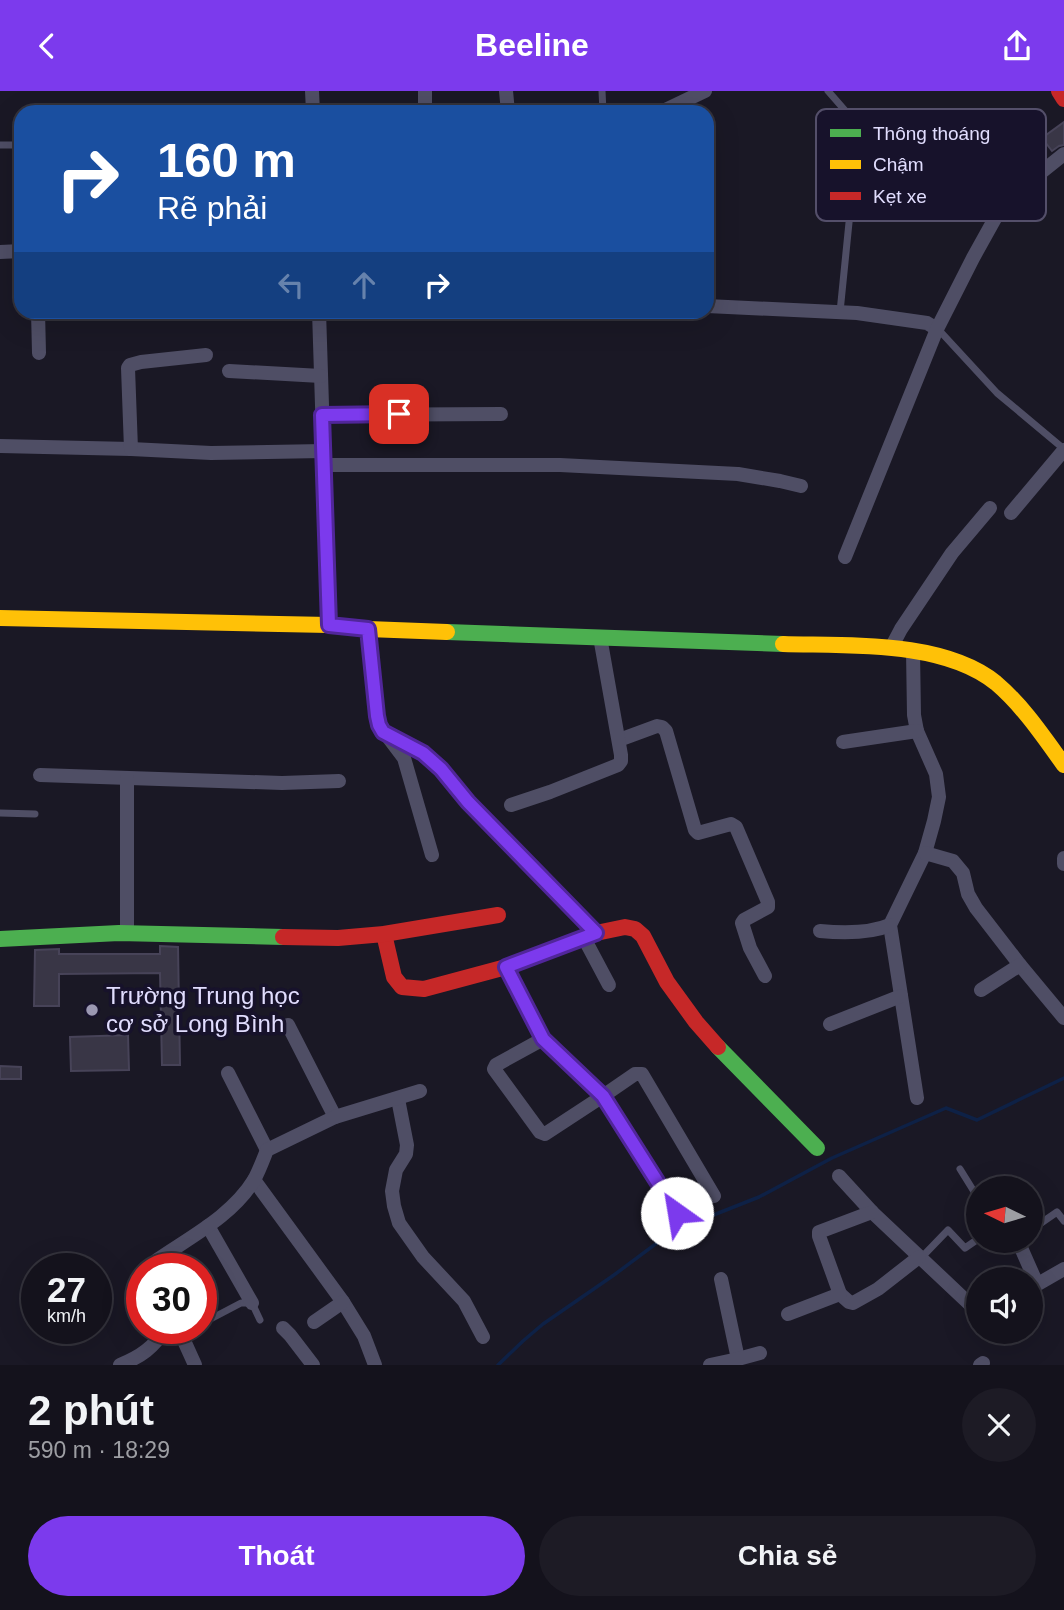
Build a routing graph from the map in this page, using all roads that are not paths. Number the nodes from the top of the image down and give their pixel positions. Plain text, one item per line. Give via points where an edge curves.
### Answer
1 (705, 91) edge
2 (828, 91) edge
3 (1059, 91) edge
4 (1064, 99) edge
5 (676, 105) edge
6 (844, 109) edge
7 (1064, 154) edge
8 (1046, 168) edge
9 (849, 221) edge
10 (994, 221) edge
11 (714, 306) edge
12 (839, 312) junction
13 (38, 319) edge
14 (319, 319) edge
15 (937, 329) junction
16 (39, 353) dead end
17 (206, 355) dead end
18 (229, 372) dead end
19 (321, 376) junction
20 (501, 414) dead end
21 (322, 415) junction
22 (0, 446) edge
23 (131, 449) junction
24 (1064, 449) edge
25 (323, 458) junction
26 (801, 486) dead end
27 (990, 509) dead end
28 (1011, 513) dead end
29 (845, 557) dead end
30 (0, 618) edge
31 (329, 625) junction
32 (368, 629) junction
33 (600, 637) junction
34 (891, 648) junction
35 (913, 651) junction
36 (917, 731) junction
37 (383, 732) junction
38 (619, 740) junction
39 (843, 742) dead end
40 (1061, 755) edge
41 (40, 775) dead end
42 (127, 778) junction
43 (339, 781) dead end
44 (510, 805) dead end
45 (0, 813) edge
46 (35, 814) dead end
47 (925, 853) junction
48 (432, 855) dead end
49 (1064, 858) edge
50 (1064, 864) edge
51 (498, 915) dead end
52 (890, 925) junction
53 (820, 931) dead end
54 (127, 933) junction
55 (384, 934) junction
56 (590, 936) junction
57 (0, 939) edge
58 (1020, 965) junction
59 (506, 967) junction
60 (765, 976) dead end
61 (609, 985) dead end
62 (981, 990) dead end
63 (901, 996) junction
64 (1064, 1018) edge
65 (830, 1024) dead end
66 (288, 1025) dead end
67 (543, 1039) junction
68 (228, 1073) dead end
69 (419, 1091) dead end
70 (603, 1096) junction
71 (917, 1098) dead end
72 (398, 1099) junction
73 (335, 1117) junction
74 (817, 1148) dead end
75 (267, 1150) junction
76 (960, 1169) dead end
77 (839, 1176) dead end
78 (966, 1179) edge
79 (254, 1180) junction
80 (714, 1196) dead end
81 (872, 1212) junction
82 (677, 1213) dead end
83 (1064, 1221) edge
84 (1043, 1222) edge
85 (208, 1226) junction
86 (966, 1247) edge
87 (168, 1253) edge
88 (920, 1258) junction
89 (1064, 1269) edge
90 (721, 1279) dead end
91 (1043, 1281) edge
92 (840, 1294) junction
93 (966, 1301) edge
94 (343, 1302) junction
95 (251, 1303) junction
96 (788, 1314) dead end
97 (217, 1316) edge
98 (260, 1320) dead end
99 (314, 1322) dead end
100 (283, 1328) dead end
101 (483, 1338) dead end
102 (155, 1344) edge
103 (190, 1344) edge
104 (760, 1353) dead end
105 (738, 1359) junction
106 (120, 1365) edge
107 (195, 1365) edge
108 (313, 1365) edge
109 (375, 1365) edge
110 (710, 1365) edge

1 - 5 street
2 - 6 lane
3 - 4 street
7 - 8 street
9 - 12 lane
10 - 15 street
11 - 12 street
12 - 15 street via 927,323
13 - 16 street
14 - 19 street
15 - 24 lane via 997,393
15 - 29 street
17 - 23 street via 130,365
18 - 19 street
19 - 21 street
20 - 21 street
21 - 25 street
22 - 23 street
23 - 25 street
24 - 28 street
25 - 26 street via 738,474
25 - 31 street
27 - 34 street via 952,553
30 - 31 street
31 - 32 street
32 - 33 street
32 - 37 street via 377,716
33 - 34 street
33 - 38 street
34 - 35 street
35 - 36 street via 912,703
35 - 40 street via 944,657 985,675 1016,702
36 - 39 street
36 - 47 street via 936,774 939,797
37 - 48 street via 404,758
37 - 56 street via 423,753 441,769
38 - 44 street via 618,765
38 - 60 street via 662,727 695,830 736,827 768,901 768,907 742,923
41 - 42 street
42 - 43 street
42 - 54 street
45 - 46 lane
47 - 52 street
47 - 58 street via 953,861 963,873 976,908
49 - 50 street
51 - 55 street
52 - 53 street via 863,931
52 - 63 street
54 - 55 street via 338,938
54 - 57 street
55 - 59 street via 394,977 402,987 424,989
56 - 59 street
56 - 61 street
56 - 74 street via 625,927 643,936 667,982 696,1022
58 - 62 street
58 - 64 street
59 - 67 street
63 - 65 street
63 - 71 street
66 - 73 street
67 - 70 street
67 - 70 street via 494,1069 540,1132 545,1134
68 - 75 street
69 - 72 street
70 - 80 street via 642,1074
70 - 82 street
72 - 73 street
72 - 101 street via 407,1145 392,1191 399,1223 464,1301
73 - 75 street
75 - 79 street
76 - 78 lane
77 - 81 street
79 - 85 street via 238,1201
79 - 94 street
81 - 88 street
81 - 92 street via 819,1231
83 - 84 lane via 1057,1212
85 - 87 street
85 - 95 street
86 - 88 lane via 948,1230
88 - 92 street via 853,1303
88 - 93 street
89 - 91 street
90 - 105 street
92 - 96 street
94 - 99 street
94 - 109 street
95 - 97 lane
95 - 98 lane
100 - 108 street
102 - 106 street
103 - 107 street
104 - 105 street
105 - 110 street

